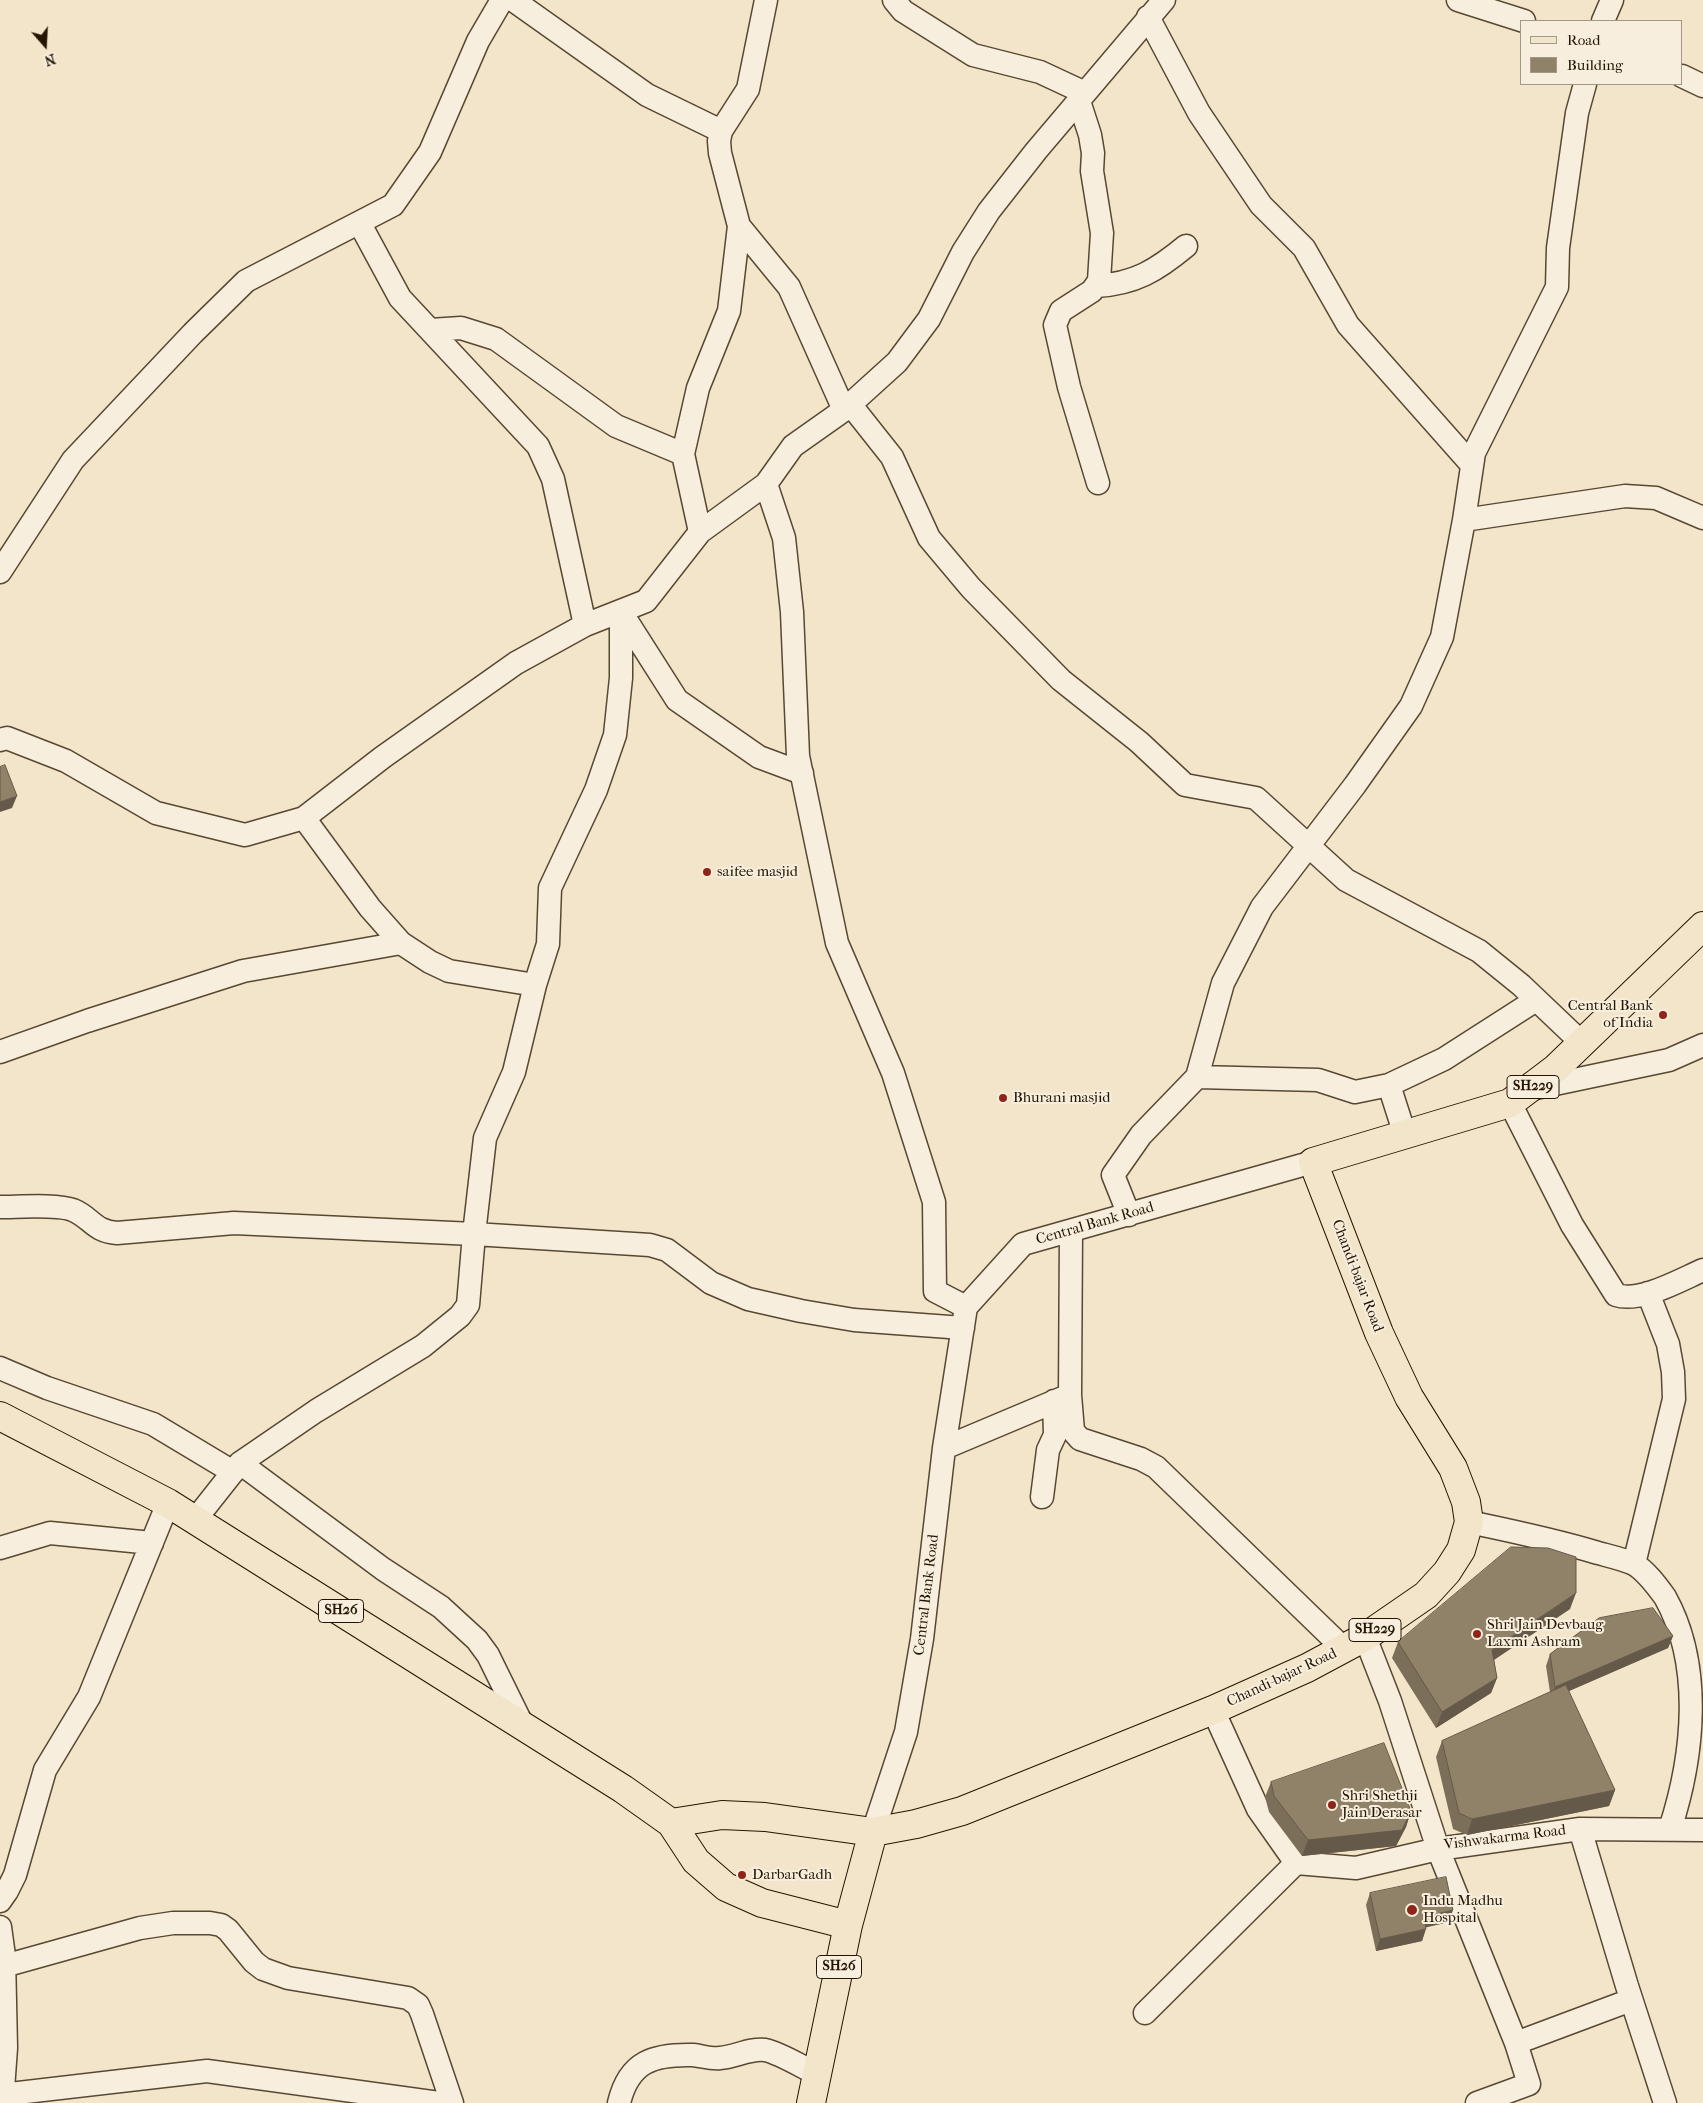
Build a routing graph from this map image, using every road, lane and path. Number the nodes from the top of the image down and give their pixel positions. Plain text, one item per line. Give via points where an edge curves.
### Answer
1 (502, 0) edge
2 (513, 0) edge
3 (766, 0) edge
4 (894, 0) edge
5 (1164, 0) edge
6 (1458, 0) edge
7 (1612, 0) edge
8 (1148, 17) junction
9 (1521, 20) edge
10 (1604, 20) edge
11 (1683, 76) edge
12 (1585, 85) edge
13 (1703, 86) edge
14 (1082, 97) junction
15 (721, 131) junction
16 (360, 224) junction
17 (738, 226) junction
18 (1186, 246) dead end
19 (1096, 286) junction
20 (430, 330) junction
21 (847, 407) junction
22 (683, 454) junction
23 (1472, 465) junction
24 (1098, 483) dead end
25 (766, 484) junction
26 (1703, 518) edge
27 (1464, 520) junction
28 (700, 532) junction
29 (0, 572) edge
30 (621, 612) junction
31 (585, 625) junction
32 (2, 737) edge
33 (802, 773) junction
34 (304, 818) junction
35 (1308, 846) junction
36 (1703, 926) edge
37 (402, 943) junction
38 (535, 985) junction
39 (1536, 1000) junction
40 (1582, 1043) junction
41 (1703, 1045) edge
42 (0, 1052) edge
43 (1197, 1077) junction
44 (1389, 1085) junction
45 (1520, 1096) junction
46 (1405, 1135) junction
47 (1313, 1162) junction
48 (0, 1207) edge
49 (1129, 1215) junction
50 (1071, 1231) junction
51 (474, 1234) junction
52 (1703, 1270) edge
53 (1648, 1293) junction
54 (965, 1317) junction
55 (0, 1368) edge
56 (1062, 1398) junction
57 (0, 1416) edge
58 (944, 1448) junction
59 (236, 1467) junction
60 (1042, 1496) dead end
61 (168, 1503) junction
62 (195, 1520) junction
63 (1469, 1522) junction
64 (152, 1543) junction
65 (0, 1548) edge
66 (1634, 1564) junction
67 (1695, 1636) edge
68 (1354, 1643) junction
69 (1214, 1710) junction
70 (522, 1724) junction
71 (671, 1823) junction
72 (1580, 1829) junction
73 (1670, 1829) junction
74 (1703, 1830) edge
75 (874, 1832) junction
76 (1438, 1849) junction
77 (1296, 1864) junction
78 (0, 1901) edge
79 (848, 1925) junction
80 (0, 1927) edge
81 (4, 1966) junction
82 (1631, 2000) junction
83 (1145, 2013) dead end
84 (1516, 2043) junction
85 (817, 2074) junction
86 (1, 2097) edge
87 (439, 2103) edge
88 (452, 2103) edge
89 (619, 2103) edge
90 (810, 2103) edge
91 (1477, 2103) edge
92 (1665, 2103) edge

1 - 16 street via 478,41 430,152 393,206
2 - 15 street via 647,95
3 - 15 street via 748,89
4 - 14 street via 903,11 973,54 1040,72
5 - 8 street
6 - 9 street
7 - 10 street
8 - 14 street
8 - 23 street via 1199,113 1261,205 1304,248 1348,325
11 - 13 street
12 - 23 street via 1577,113 1558,248 1557,287 1474,453
14 - 19 street via 1093,153 1092,171 1102,233
14 - 21 street via 989,211 963,252 929,319 897,362
15 - 17 street via 720,153
16 - 20 street via 400,298
16 - 29 street via 246,281 73,460
17 - 21 street via 789,287
17 - 22 street via 729,311 698,388
18 - 19 street via 1154,271 1122,284
19 - 24 street via 1061,311 1055,325 1069,387
20 - 22 street via 460,328 496,340 616,426
20 - 31 street via 538,446 553,479
21 - 25 street via 793,446
21 - 35 street via 892,457 929,538 971,588 1061,680 1139,742 1184,785 1256,798
22 - 28 street
23 - 27 street
25 - 28 street
25 - 33 street via 784,538 792,612 798,756
26 - 27 street via 1656,498 1625,496
27 - 35 street via 1442,637 1411,706
28 - 30 street via 646,601
30 - 31 street
30 - 33 street via 677,700 759,758
30 - 38 street via 621,678 615,735 596,790 550,888 548,944
31 - 34 street via 516,663 383,757
32 - 34 street via 66,761 156,814 245,834
33 - 54 street via 837,944 893,1073 934,1202 935,1291
34 - 37 street via 370,908
35 - 39 street via 1346,880 1479,952
35 - 43 street via 1262,907 1223,982
36 - 40 main road, Central Bank Road / SH229
37 - 38 street via 449,971
37 - 42 street via 243,971
38 - 51 street via 514,1072 485,1138
39 - 40 street
39 - 44 street via 1444,1059
40 - 45 main road, Central Bank Road / SH229
41 - 45 street via 1668,1060
43 - 44 street via 1318,1080 1355,1092
43 - 49 street via 1141,1135 1113,1175
44 - 46 street
45 - 46 main road, Central Bank Road / SH229
45 - 53 street via 1572,1224 1616,1294 1630,1297
46 - 47 main road, Central Bank Road / SH229
47 - 49 street, Central Bank Road
47 - 63 main road, Chandi-bajar Road / SH229 via 1379,1333 1409,1397 1453,1468 1466,1502
48 - 51 street via 65,1208 100,1230 117,1233 234,1224
49 - 50 street, Central Bank Road
50 - 54 street, Central Bank Road via 1023,1244
50 - 56 street
51 - 54 street via 650,1245 667,1250 711,1283 748,1299 854,1320
51 - 59 street via 468,1305 460,1316 423,1346 316,1411
52 - 53 street
53 - 66 street via 1668,1344 1674,1399
54 - 58 street, Central Bank Road
55 - 59 street via 47,1388 153,1424
56 - 58 street
56 - 60 street via 1055,1435 1048,1450
56 - 68 street via 1075,1436 1141,1458 1156,1467
57 - 61 main road, SH26
58 - 75 street, Central Bank Road via 922,1639 906,1732
59 - 62 street
59 - 70 street via 441,1607 477,1640 488,1655
61 - 62 main road, SH26
61 - 64 street
62 - 70 main road, SH26
63 - 66 street via 1563,1542
63 - 68 main road, Chandi-bajar Road / SH229 via 1461,1550 1426,1595
64 - 65 street via 50,1534
64 - 78 street via 89,1697 45,1770 15,1875
66 - 67 street via 1656,1584
67 - 73 street via 1694,1733 1685,1780
68 - 69 main road, Chandi-bajar Road / SH229
68 - 76 street, Vishwakarma Road via 1400,1729
69 - 75 main road, Chandi-bajar Road / SH229 via 962,1811
69 - 77 street via 1258,1809
70 - 71 main road, SH26
71 - 75 main road, Chandi-bajar Road via 722,1815 764,1817
71 - 79 main road, SH26 via 696,1861 726,1887 762,1904
72 - 73 street, Vishwakarma Road
72 - 76 street, Vishwakarma Road
72 - 82 street
73 - 74 street, Vishwakarma Road
75 - 79 main road, SH26
76 - 77 street via 1356,1868
76 - 84 street
77 - 83 street
79 - 85 main road, SH26
80 - 81 street
81 - 86 street via 6,2048
81 - 88 street via 140,1928 173,1923 221,1925 263,1969 288,1978 414,2000 422,2014
82 - 84 street
82 - 92 street
84 - 91 street via 1529,2084
85 - 89 street via 767,2050 720,2058 661,2056 652,2058 633,2072 622,2088
85 - 90 main road, SH26
86 - 87 street via 207,2071

